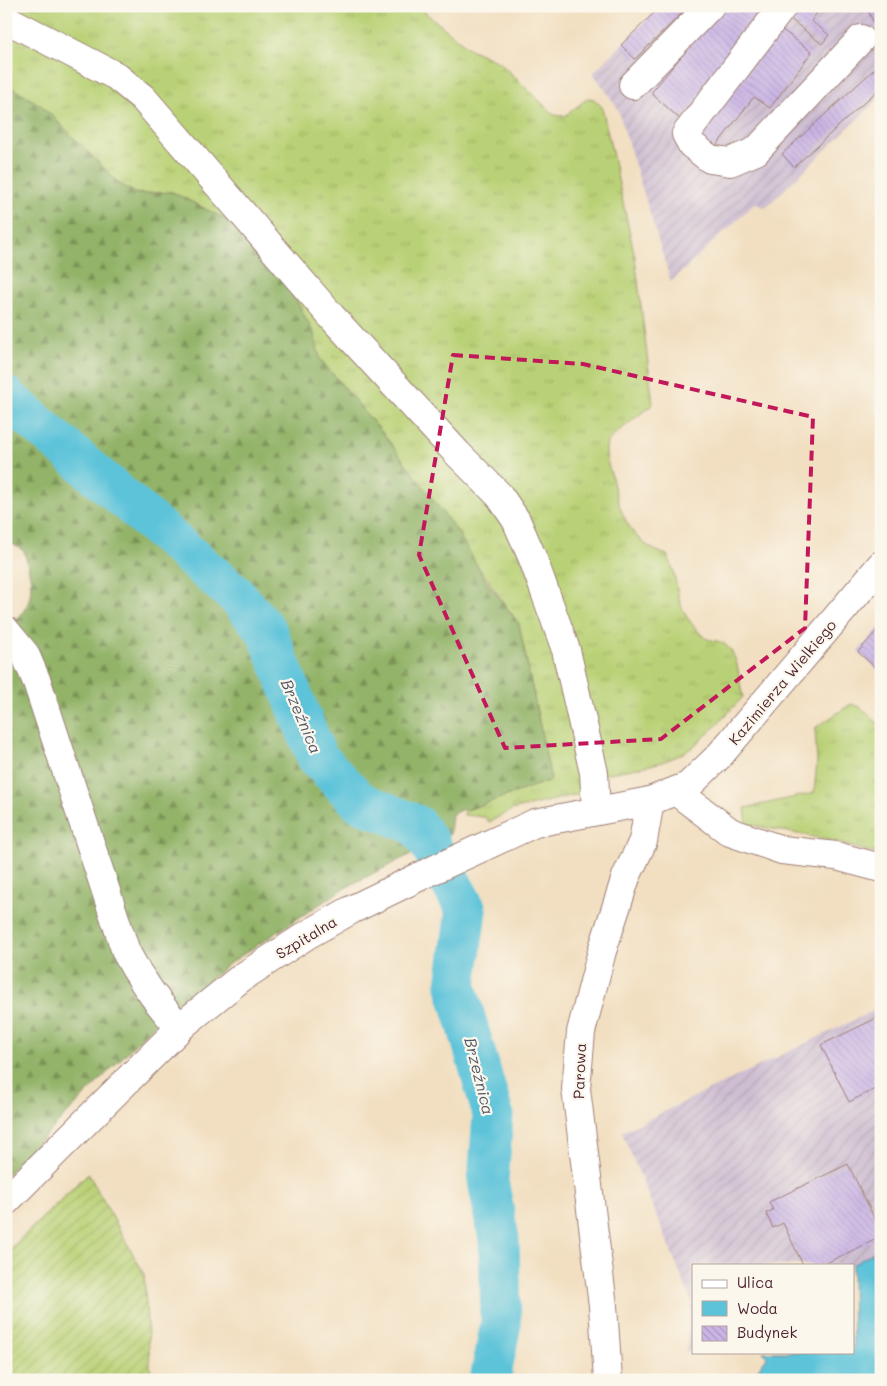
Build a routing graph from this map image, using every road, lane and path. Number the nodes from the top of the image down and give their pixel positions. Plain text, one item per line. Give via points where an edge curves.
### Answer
1 (710, 6) edge
2 (783, 6) edge
3 (6, 19) edge
4 (861, 39) dead end
5 (634, 85) dead end
6 (881, 565) edge
7 (6, 631) edge
8 (677, 792) junction
9 (650, 801) junction
10 (596, 810) junction
11 (881, 868) edge
12 (180, 1028) junction
13 (6, 1201) edge
14 (608, 1380) edge

1 - 5 street
2 - 4 street via 686,134 692,145 710,159 730,162 756,152
3 - 10 street via 116,76 143,98 332,317 499,495 516,520 533,559 566,650 594,773
6 - 8 street, Kazimierza Wielkiego via 719,756
7 - 12 street via 25,654 37,682 126,952 150,993
8 - 9 street, Szpitalna
8 - 11 street via 730,832 782,850 836,856
9 - 10 street, Szpitalna
9 - 14 street, Parowa via 643,841 626,877 581,1032 576,1089 603,1306
10 - 12 street, Szpitalna via 535,823 351,910 271,958 211,1000
12 - 13 street, Szpitalna

